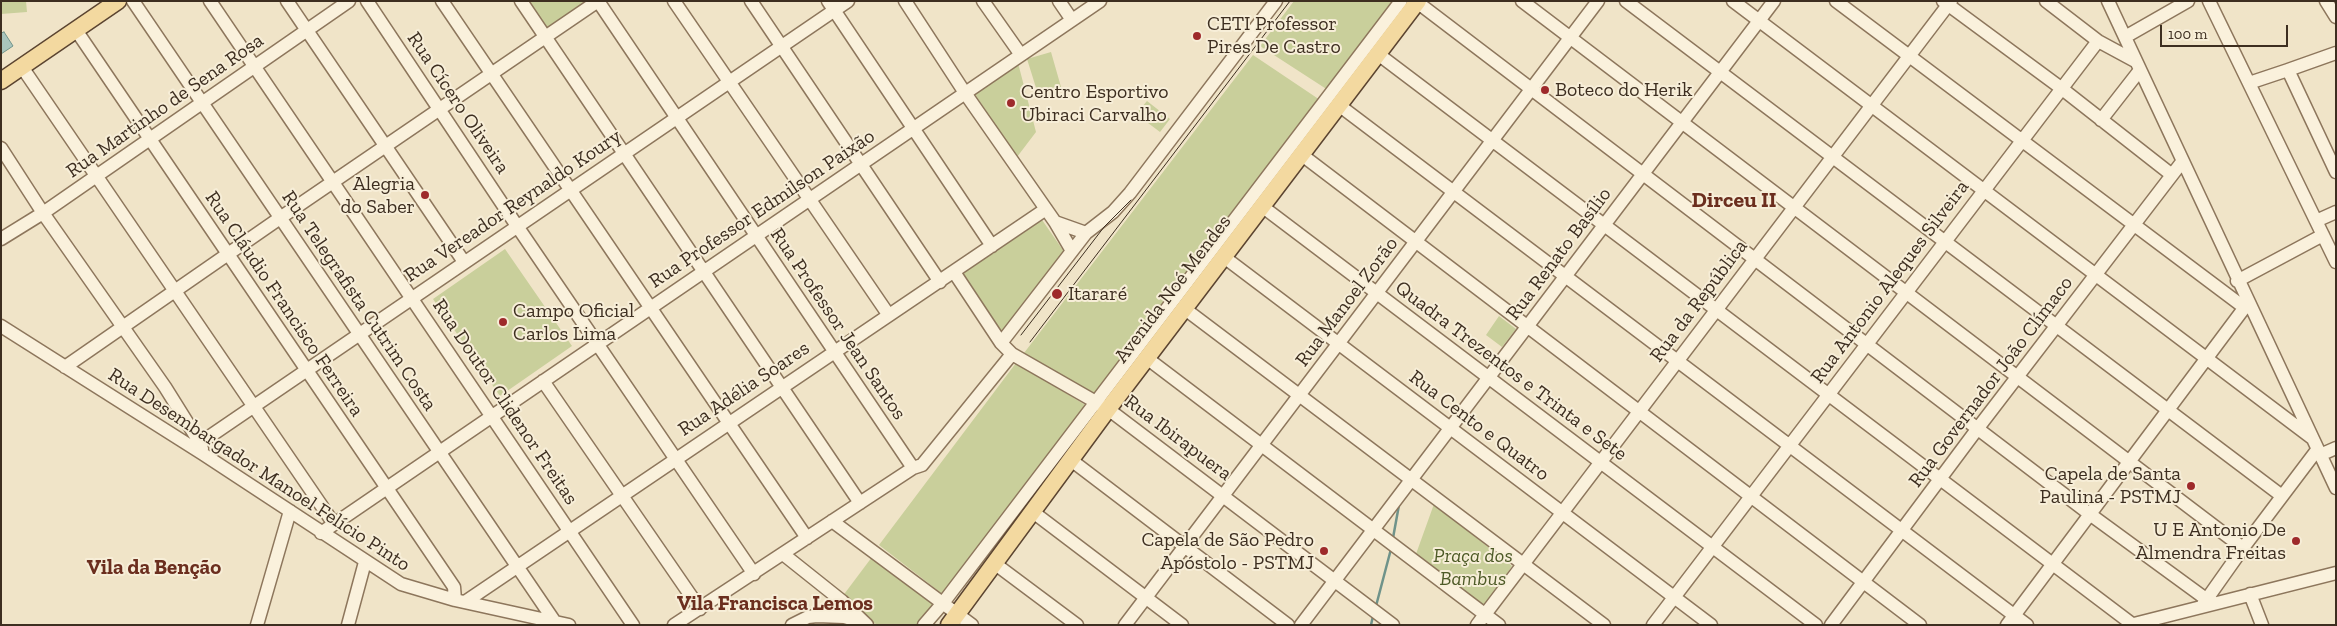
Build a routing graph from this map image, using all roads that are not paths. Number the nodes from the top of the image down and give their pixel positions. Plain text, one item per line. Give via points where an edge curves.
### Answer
1 (100, 1) edge
2 (118, 1) edge
3 (133, 1) edge
4 (210, 1) edge
5 (287, 1) edge
6 (349, 1) edge
7 (367, 1) edge
8 (442, 1) edge
9 (521, 1) edge
10 (598, 1) edge
11 (674, 1) edge
12 (751, 1) edge
13 (848, 1) edge
14 (905, 1) edge
15 (983, 1) edge
16 (1059, 1) edge
17 (1100, 1) edge
18 (1276, 1) edge
19 (1522, 1) edge
20 (1598, 1) edge
21 (1626, 1) edge
22 (1733, 1) edge
23 (1774, 1) edge
24 (1836, 1) edge
25 (2108, 1) edge
26 (2188, 1) edge
27 (2209, 1) edge
28 (2326, 1) edge
29 (1412, 2) edge
30 (1947, 2) edge
31 (2047, 2) edge
32 (831, 6) edge
33 (2336, 17) edge
34 (1072, 20) junction
35 (1760, 21) junction
36 (76, 30) junction
37 (306, 30) junction
38 (545, 36) junction
39 (2125, 37) junction
40 (1570, 38) junction
41 (2098, 41) junction
42 (781, 46) junction
43 (2336, 52) edge
44 (1378, 54) junction
45 (1020, 55) junction
46 (1909, 55) junction
47 (255, 66) junction
48 (2138, 66) junction
49 (22, 67) junction
50 (1, 68) edge
51 (2287, 70) junction
52 (1720, 72) junction
53 (491, 73) junction
54 (1, 81) edge
55 (729, 82) junction
56 (2249, 83) junction
57 (2061, 88) junction
58 (1531, 89) junction
59 (965, 93) junction
60 (201, 102) junction
61 (1340, 106) junction
62 (1870, 106) junction
63 (440, 110) junction
64 (676, 118) junction
65 (2101, 120) junction
66 (1681, 123) junction
67 (913, 128) junction
68 (148, 138) junction
69 (2022, 139) junction
70 (1493, 140) junction
71 (386, 145) junction
72 (1, 148) edge
73 (624, 154) junction
74 (1302, 155) junction
75 (1831, 157) junction
76 (2182, 162) junction
77 (861, 164) junction
78 (2336, 172) edge
79 (1643, 173) junction
80 (2172, 175) junction
81 (97, 176) junction
82 (334, 181) junction
83 (570, 190) junction
84 (1982, 190) junction
85 (1454, 191) junction
86 (809, 200) junction
87 (1263, 207) junction
88 (1793, 208) junction
89 (1046, 209) junction
90 (2336, 212) edge
91 (43, 213) junction
92 (280, 218) junction
93 (2316, 221) junction
94 (1055, 222) junction
95 (1605, 225) junction
96 (2134, 225) junction
97 (517, 226) junction
98 (1086, 233) junction
99 (2323, 235) junction
100 (756, 236) junction
101 (1, 239) edge
102 (1945, 240) junction
103 (1416, 242) junction
104 (992, 246) junction
105 (1072, 251) junction
106 (228, 254) junction
107 (1224, 257) junction
108 (1754, 259) junction
109 (464, 262) junction
110 (2336, 262) edge
111 (704, 272) junction
112 (954, 272) junction
113 (1566, 276) junction
114 (2095, 276) junction
115 (940, 282) junction
116 (2237, 282) junction
117 (176, 290) junction
118 (1378, 292) junction
119 (1906, 292) junction
120 (412, 298) junction
121 (2247, 305) junction
122 (650, 308) junction
123 (1185, 309) junction
124 (1716, 310) junction
125 (888, 314) junction
126 (1, 326) edge
127 (1527, 326) junction
128 (123, 327) junction
129 (2056, 327) junction
130 (359, 334) junction
131 (1001, 343) junction
132 (597, 344) junction
133 (1338, 344) junction
134 (1866, 344) junction
135 (834, 351) junction
136 (1012, 354) junction
137 (1148, 359) junction
138 (1678, 360) junction
139 (2207, 360) junction
140 (64, 368) junction
141 (306, 370) junction
142 (1489, 376) junction
143 (2018, 378) junction
144 (543, 381) junction
145 (782, 386) junction
146 (1300, 395) junction
147 (1828, 395) junction
148 (1102, 405) junction
149 (254, 406) junction
150 (2169, 410) junction
151 (1639, 411) junction
152 (492, 416) junction
153 (728, 423) junction
154 (1978, 428) junction
155 (1450, 429) junction
156 (1261, 445) junction
157 (1790, 445) junction
158 (201, 448) junction
159 (2317, 448) junction
160 (2336, 448) edge
161 (439, 452) junction
162 (675, 459) junction
163 (1071, 460) junction
164 (1600, 462) junction
165 (2131, 462) junction
166 (913, 468) junction
167 (1940, 479) junction
168 (1413, 480) junction
169 (387, 488) junction
170 (2336, 488) edge
171 (622, 495) junction
172 (1223, 496) junction
173 (1752, 496) junction
174 (2282, 496) junction
175 (860, 503) junction
176 (290, 511) junction
177 (1033, 512) junction
178 (1562, 512) junction
179 (2091, 514) junction
180 (832, 521) junction
181 (334, 524) junction
182 (1902, 529) junction
183 (1374, 530) junction
184 (570, 531) junction
185 (321, 533) junction
186 (807, 538) junction
187 (1184, 546) junction
188 (1713, 546) junction
189 (2243, 548) junction
190 (783, 554) junction
191 (365, 562) junction
192 (994, 562) junction
193 (1524, 564) junction
194 (2053, 565) junction
195 (517, 566) junction
196 (2336, 573) edge
197 (754, 574) junction
198 (1335, 580) junction
199 (1864, 580) junction
200 (2250, 594) junction
201 (1145, 597) junction
202 (1674, 597) junction
203 (460, 601) junction
204 (2204, 602) junction
205 (700, 609) junction
206 (953, 611) edge
207 (1485, 614) junction
208 (2176, 619) edge
209 (2011, 620) edge
210 (555, 622) junction
211 (861, 623) edge
212 (2131, 624) edge
213 (257, 625) edge
214 (348, 625) edge
215 (569, 625) edge
216 (633, 625) edge
217 (674, 625) edge
218 (792, 625) edge
219 (924, 625) edge
220 (941, 625) edge
221 (972, 625) edge
222 (1077, 625) edge
223 (1125, 625) edge
224 (1182, 625) edge
225 (1288, 625) edge
226 (1301, 625) edge
227 (1393, 625) edge
228 (1477, 625) edge
229 (1499, 625) edge
230 (1604, 625) edge
231 (1653, 625) edge
232 (1711, 625) edge
233 (1816, 625) edge
234 (1831, 625) edge
235 (1920, 625) edge
236 (2026, 625) edge
237 (2262, 625) edge

1 - 50 main road
2 - 36 main road
3 - 60 street, Rua Telegrafista Cutrim Costa
4 - 47 street, Rua Doutor Clidenor Freitas
5 - 37 street
6 - 37 street, Rua Martinho de Sena Rosa
7 - 63 street, Rua Cícero Oliveira
8 - 53 street
9 - 38 street
10 - 38 street
10 - 64 street, Rua Professor Jean Santos
11 - 55 street
12 - 42 street
13 - 32 street, Rua Vereador Reynaldo Koury
14 - 59 street
15 - 45 street
16 - 34 street
17 - 34 street, Rua Professor Edmilson Paixão
18 - 98 street via 1130,193 1113,212
19 - 40 street
20 - 40 street, Rua Manoel Zorão
21 - 52 street
22 - 35 street
23 - 35 street, Rua Renato Basílio
24 - 46 street
25 - 39 street
26 - 39 street
27 - 56 street
28 - 33 street
29 - 44 main road, Avenida Noé Mendes
29 - 58 street
29 - 148 street
30 - 46 street, Rua da República
30 - 57 street
31 - 41 street
32 - 42 street, Rua Vereador Reynaldo Koury
32 - 67 street
34 - 45 street, Rua Professor Edmilson Paixão
35 - 52 street, Rua Renato Basílio
35 - 62 street
36 - 49 main road
36 - 68 street, Rua Cláudio Francisco Ferreira
37 - 47 street, Rua Martinho de Sena Rosa
37 - 71 street
38 - 53 street
38 - 73 street
39 - 48 street
40 - 58 street, Rua Manoel Zorão
40 - 66 street
41 - 48 street
41 - 57 street, Rua Antonio Aleques Silveira
42 - 55 street, Rua Vereador Reynaldo Koury
42 - 77 street
43 - 51 street
44 - 61 main road, Avenida Noé Mendes
44 - 70 street
45 - 59 street, Rua Professor Edmilson Paixão
46 - 62 street, Rua da República
46 - 69 street
47 - 60 street, Rua Martinho de Sena Rosa
47 - 82 street, Rua Doutor Clidenor Freitas
48 - 65 street
48 - 76 street
49 - 54 main road
49 - 81 street
51 - 56 street
51 - 78 street
52 - 66 street, Rua Renato Basílio
52 - 75 street
53 - 63 street
53 - 83 street
55 - 64 street, Rua Vereador Reynaldo Koury
55 - 86 street
56 - 93 street
57 - 65 street
57 - 69 street, Rua Antonio Aleques Silveira
58 - 70 street, Rua Manoel Zorão
58 - 79 street
59 - 67 street, Rua Professor Edmilson Paixão
59 - 89 street
60 - 68 street, Rua Martinho de Sena Rosa
60 - 92 street, Rua Telegrafista Cutrim Costa
61 - 74 main road, Avenida Noé Mendes
61 - 85 street
62 - 75 street, Rua da República
62 - 84 street
63 - 71 street
63 - 97 street, Rua Cícero Oliveira
64 - 73 street, Rua Vereador Reynaldo Koury
64 - 100 street, Rua Professor Jean Santos
65 - 80 street
66 - 79 street, Rua Renato Basílio
66 - 88 street
67 - 77 street, Rua Professor Edmilson Paixão
67 - 104 street
68 - 81 street, Rua Martinho de Sena Rosa
68 - 106 street, Rua Cláudio Francisco Ferreira
69 - 84 street, Rua Antonio Aleques Silveira
69 - 96 street
70 - 85 street, Rua Manoel Zorão
70 - 95 street
71 - 82 street
71 - 109 street
72 - 91 street
73 - 83 street, Rua Vereador Reynaldo Koury
73 - 111 street
74 - 87 main road, Avenida Noé Mendes
74 - 103 street
75 - 88 street, Rua da República
75 - 102 street
76 - 80 street, Rua Governador João Clímaco
76 - 116 street
77 - 86 street, Rua Professor Edmilson Paixão
77 - 115 street
79 - 95 street, Rua Renato Basílio
79 - 108 street
80 - 96 street, Rua Governador João Clímaco
81 - 91 street, Rua Martinho de Sena Rosa
81 - 117 street
82 - 92 street
82 - 120 street, Rua Doutor Clidenor Freitas
83 - 97 street, Rua Vereador Reynaldo Koury
83 - 122 street
84 - 102 street, Rua Antonio Aleques Silveira
84 - 114 street
85 - 103 street, Rua Manoel Zorão
85 - 113 street
86 - 100 street, Rua Professor Edmilson Paixão
86 - 125 street
87 - 107 main road, Avenida Noé Mendes
87 - 118 street, Quadra Trezentos e Trinta e Sete
88 - 108 street, Rua da República
88 - 119 street
89 - 94 street
89 - 104 street, Rua Adélia Soares
90 - 93 street
91 - 101 street, Rua Martinho de Sena Rosa
91 - 128 street
92 - 106 street
92 - 130 street, Rua Telegrafista Cutrim Costa
93 - 99 street
94 - 98 street
94 - 105 street
95 - 113 street, Rua Renato Basílio
95 - 124 street
96 - 114 street, Rua Governador João Clímaco
96 - 121 street
97 - 109 street, Rua Vereador Reynaldo Koury
97 - 132 street, Rua Cícero Oliveira
98 - 105 street
99 - 110 street
99 - 116 street
100 - 111 street, Rua Professor Edmilson Paixão
100 - 135 street, Rua Professor Jean Santos
102 - 119 street, Rua Antonio Aleques Silveira
102 - 129 street
103 - 118 street, Rua Manoel Zorão
103 - 127 street
104 - 112 street, Rua Adélia Soares
105 - 131 street
106 - 117 street
106 - 141 street, Rua Cláudio Francisco Ferreira
107 - 123 main road, Avenida Noé Mendes
107 - 133 street, Rua Cento e Quatro
108 - 124 street, Rua da República
108 - 134 street
109 - 120 street, Rua Vereador Reynaldo Koury
111 - 122 street, Rua Professor Edmilson Paixão
111 - 145 street
112 - 115 street, Rua Adélia Soares
112 - 131 street, Rua Ibirapuera
113 - 127 street, Rua Renato Basílio
113 - 138 street
114 - 129 street, Rua Governador João Clímaco
114 - 139 street
115 - 125 street, Rua Adélia Soares
116 - 121 street
117 - 128 street
117 - 149 street
118 - 133 street, Rua Manoel Zorão
118 - 142 street, Quadra Trezentos e Trinta e Sete
119 - 134 street, Rua Antonio Aleques Silveira
119 - 143 street
120 - 130 street, Rua Vereador Reynaldo Koury
120 - 152 street, Rua Doutor Clidenor Freitas
121 - 139 street
121 - 159 street
122 - 132 street, Rua Professor Edmilson Paixão
122 - 153 street
123 - 137 main road, Avenida Noé Mendes
123 - 146 street
124 - 138 street, Rua da República
124 - 147 street
125 - 135 street, Rua Adélia Soares
126 - 140 street, Rua Desembargador Manoel Felício Pinto
127 - 142 street, Rua Renato Basílio
127 - 151 street
128 - 140 street
128 - 158 street via 165,387
129 - 143 street, Rua Governador João Clímaco
129 - 150 street
130 - 141 street, Rua Vereador Reynaldo Koury
130 - 161 street, Rua Telegrafista Cutrim Costa
131 - 136 street, Rua Ibirapuera
132 - 144 street, Rua Professor Edmilson Paixão
132 - 162 street, Rua Cícero Oliveira
133 - 146 street, Rua Manoel Zorão
133 - 155 street, Rua Cento e Quatro
134 - 147 street, Rua Antonio Aleques Silveira
134 - 154 street
135 - 145 street, Rua Adélia Soares
135 - 166 street, Rua Professor Jean Santos
136 - 148 street, Rua Ibirapuera
136 - 166 street via 933,454 922,465
137 - 148 main road, Avenida Noé Mendes
137 - 156 street
138 - 151 street, Rua da República
138 - 157 street
139 - 150 street
139 - 159 street
140 - 158 street, Rua Desembargador Manoel Felício Pinto
141 - 149 street, Rua Vereador Reynaldo Koury
141 - 169 street, Rua Cláudio Francisco Ferreira
142 - 155 street, Rua Renato Basílio
142 - 164 street, Quadra Trezentos e Trinta e Sete
143 - 154 street, Rua Governador João Clímaco
143 - 165 street
144 - 152 street, Rua Professor Edmilson Paixão
144 - 171 street
145 - 153 street, Rua Adélia Soares
145 - 175 street
146 - 156 street, Rua Manoel Zorão
146 - 168 street
147 - 157 street, Rua Antonio Aleques Silveira
147 - 167 street
148 - 163 main road, Avenida Noé Mendes
148 - 172 street, Rua Ibirapuera
148 - 206 street
149 - 158 street, Rua Vereador Reynaldo Koury
149 - 181 street
150 - 165 street
150 - 174 street
151 - 164 street, Rua da República
151 - 173 street
152 - 161 street, Rua Professor Edmilson Paixão
152 - 184 street, Rua Doutor Clidenor Freitas
153 - 162 street, Rua Adélia Soares
153 - 186 street
154 - 167 street, Rua Governador João Clímaco
154 - 179 street
155 - 168 street, Rua Renato Basílio
155 - 178 street, Rua Cento e Quatro
156 - 172 street, Rua Manoel Zorão
156 - 183 street
157 - 173 street, Rua Antonio Aleques Silveira
157 - 182 street
158 - 176 street, Rua Desembargador Manoel Felício Pinto
159 - 160 street
159 - 170 street
159 - 174 street
161 - 169 street, Rua Professor Edmilson Paixão
161 - 195 street, Rua Telegrafista Cutrim Costa
162 - 171 street, Rua Adélia Soares
162 - 197 street, Rua Cícero Oliveira
163 - 177 main road, Avenida Noé Mendes
163 - 187 street
164 - 178 street, Rua da República
164 - 188 street, Quadra Trezentos e Trinta e Sete
165 - 179 street
165 - 189 street
166 - 175 street
167 - 182 street, Rua Governador João Clímaco
167 - 194 street
168 - 183 street, Rua Renato Basílio
168 - 193 street
169 - 181 street, Rua Professor Edmilson Paixão
169 - 203 street, Rua Cláudio Francisco Ferreira via 454,587
171 - 184 street, Rua Adélia Soares
171 - 205 street
172 - 187 street, Rua Manoel Zorão
172 - 198 street, Rua Ibirapuera
173 - 188 street, Rua Antonio Aleques Silveira
173 - 199 street
174 - 189 street
175 - 180 street
176 - 185 street, Rua Desembargador Manoel Felício Pinto
176 - 213 street
177 - 192 main road, Avenida Noé Mendes
177 - 201 street
178 - 193 street, Rua da República
178 - 202 street, Rua Cento e Quatro
179 - 194 street
179 - 204 street
180 - 186 street
180 - 206 street
181 - 185 street, Rua Professor Edmilson Paixão
182 - 199 street, Rua Governador João Clímaco
182 - 209 street
183 - 198 street, Rua Renato Basílio
183 - 207 street
184 - 195 street, Rua Adélia Soares
184 - 216 street, Rua Doutor Clidenor Freitas
185 - 191 street, Rua Desembargador Manoel Felício Pinto
186 - 190 street
187 - 201 street, Rua Manoel Zorão
187 - 225 street
188 - 202 street, Rua Antonio Aleques Silveira
188 - 233 street, Quadra Trezentos e Trinta e Sete
189 - 204 street
190 - 197 street
190 - 211 street via 842,601
191 - 203 street, Rua Desembargador Manoel Felício Pinto via 406,587
191 - 214 street
192 - 206 main road, Avenida Noé Mendes
192 - 222 street
193 - 207 street, Rua da República
193 - 230 street
194 - 209 street
194 - 212 street
195 - 203 street, Rua Adélia Soares
195 - 210 street, Rua Telegrafista Cutrim Costa
196 - 200 street
197 - 205 street
198 - 226 street, Rua Renato Basílio
198 - 227 street, Rua Ibirapuera
199 - 234 street, Rua Governador João Clímaco
199 - 235 street
200 - 204 street
200 - 237 street
201 - 223 street, Rua Manoel Zorão
201 - 224 street
202 - 231 street, Rua Antonio Aleques Silveira
202 - 232 street, Rua Cento e Quatro
203 - 210 street, Rua Desembargador Manoel Felício Pinto
204 - 208 street
205 - 217 street
206 - 219 street
206 - 220 main road, Avenida Noé Mendes
206 - 221 street
207 - 228 street, Rua da República
207 - 229 street
208 - 212 street
209 - 236 street
210 - 215 street, Rua Desembargador Manoel Felício Pinto
211 - 218 street via 834,616 817,616

